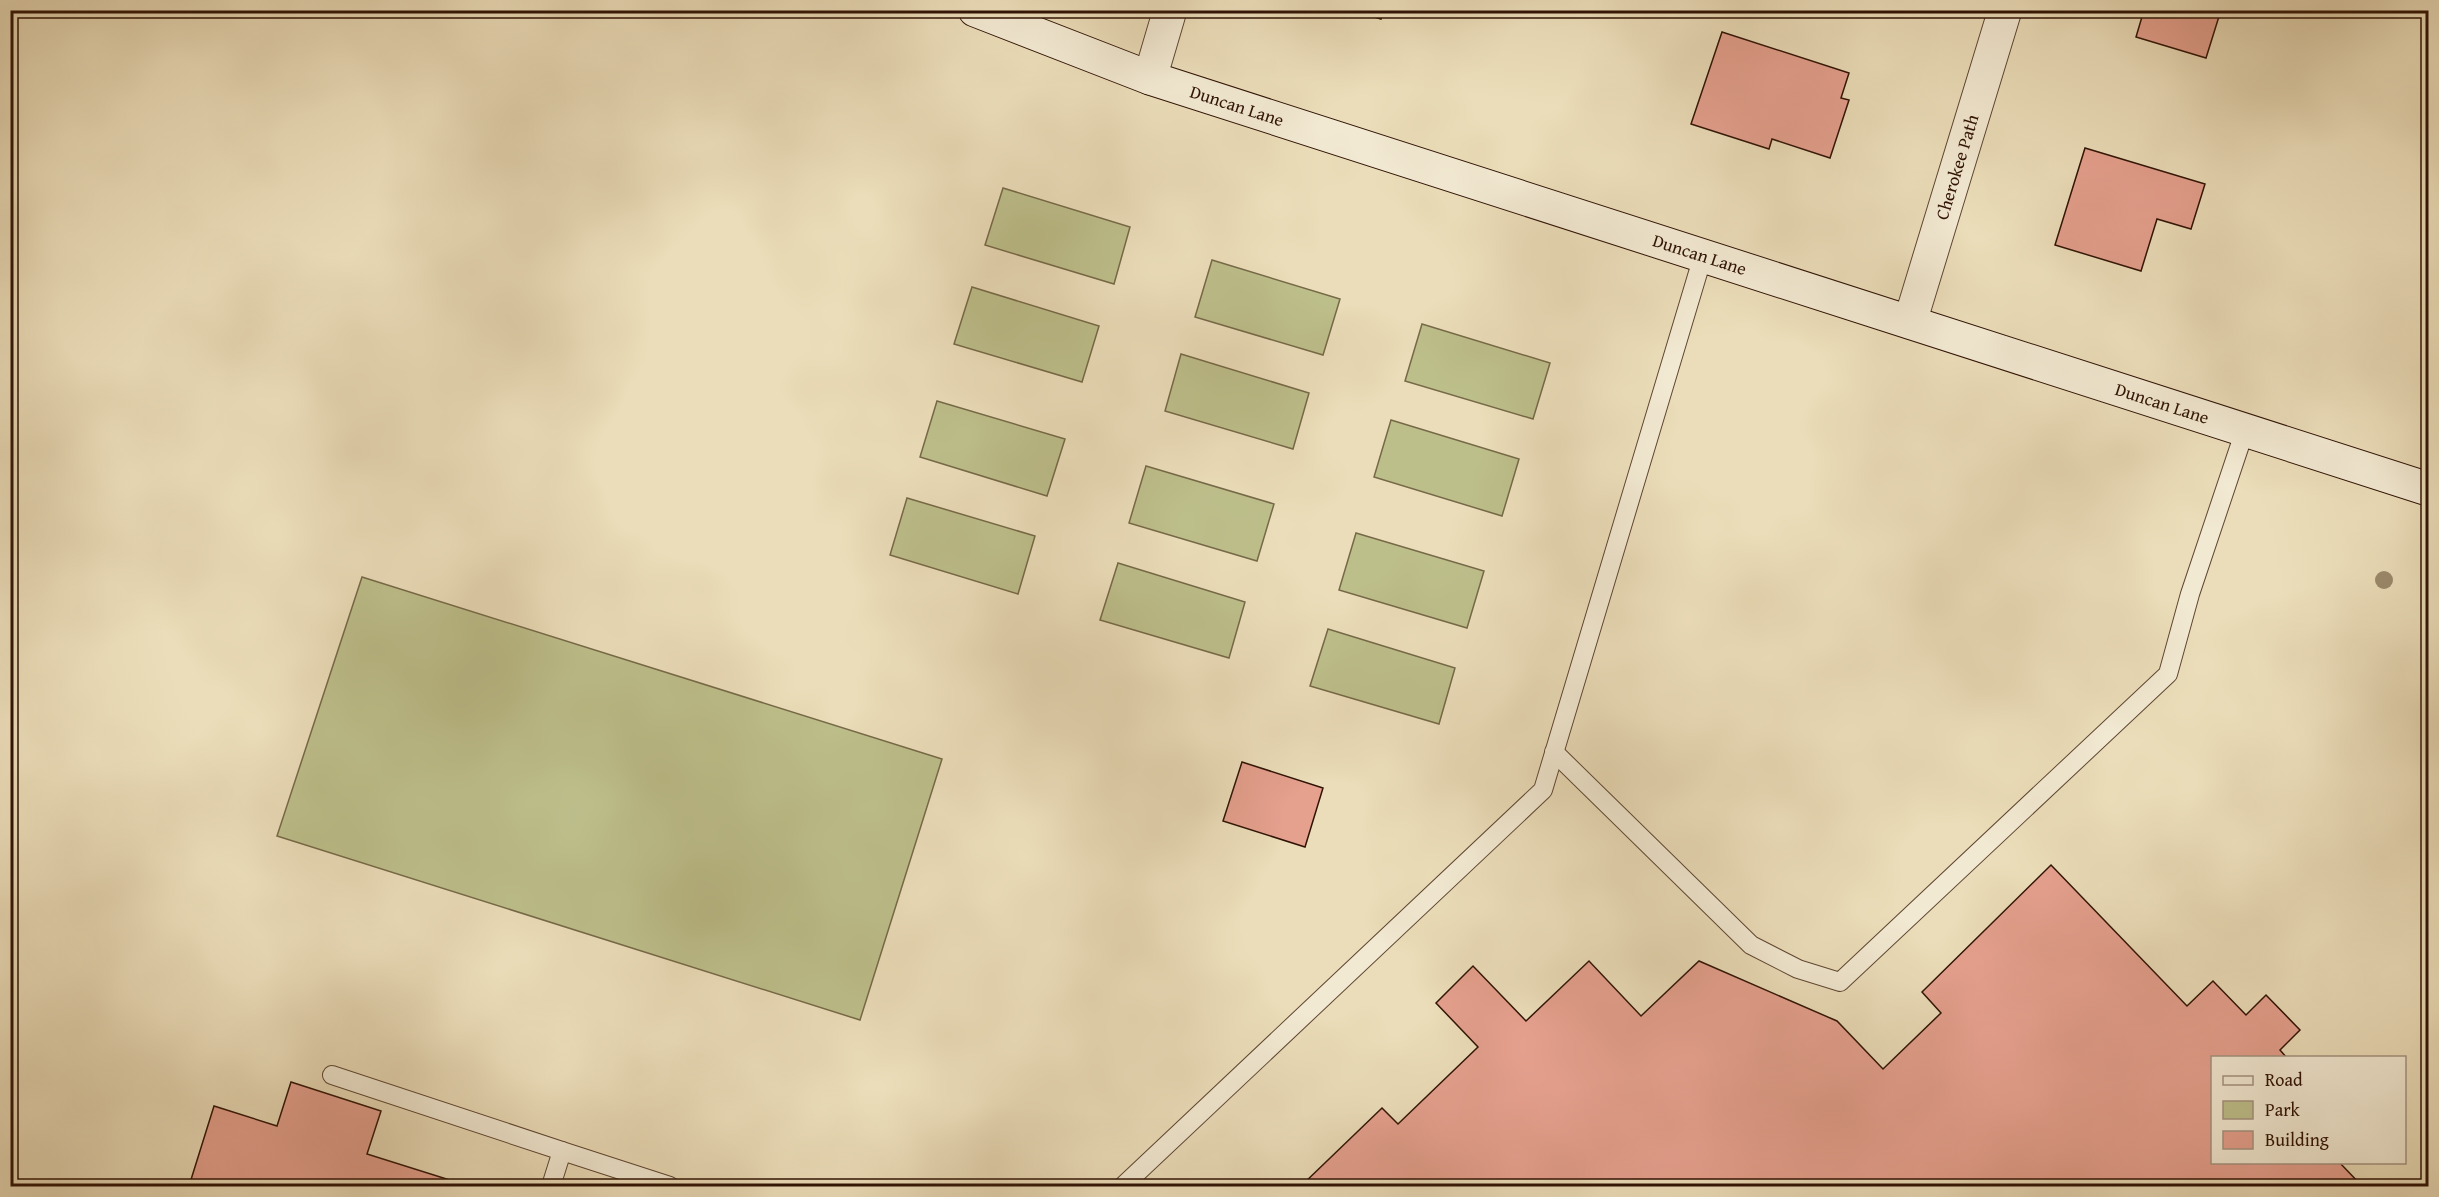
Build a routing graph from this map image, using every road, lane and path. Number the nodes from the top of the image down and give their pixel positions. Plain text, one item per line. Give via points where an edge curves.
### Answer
1 (975, 10) edge
2 (1170, 10) edge
3 (2005, 10) edge
4 (1150, 78) junction
5 (1703, 256) junction
6 (1910, 322) junction
7 (2245, 430) junction
8 (2428, 489) edge
9 (1554, 752) junction
10 (332, 1075) dead end
11 (562, 1151) junction
12 (551, 1186) edge
13 (668, 1186) edge
14 (1123, 1186) edge

1 - 4 street, Duncan Lane
2 - 4 street
3 - 6 street, Cherokee Path
4 - 5 street, Duncan Lane
5 - 6 street, Duncan Lane
5 - 9 lane
6 - 7 street, Duncan Lane
7 - 8 street, Duncan Lane
7 - 9 lane via 2190,594 2168,674 1840,982 1798,969 1751,945
9 - 14 lane via 1543,790
10 - 11 lane
11 - 12 lane
11 - 13 lane

